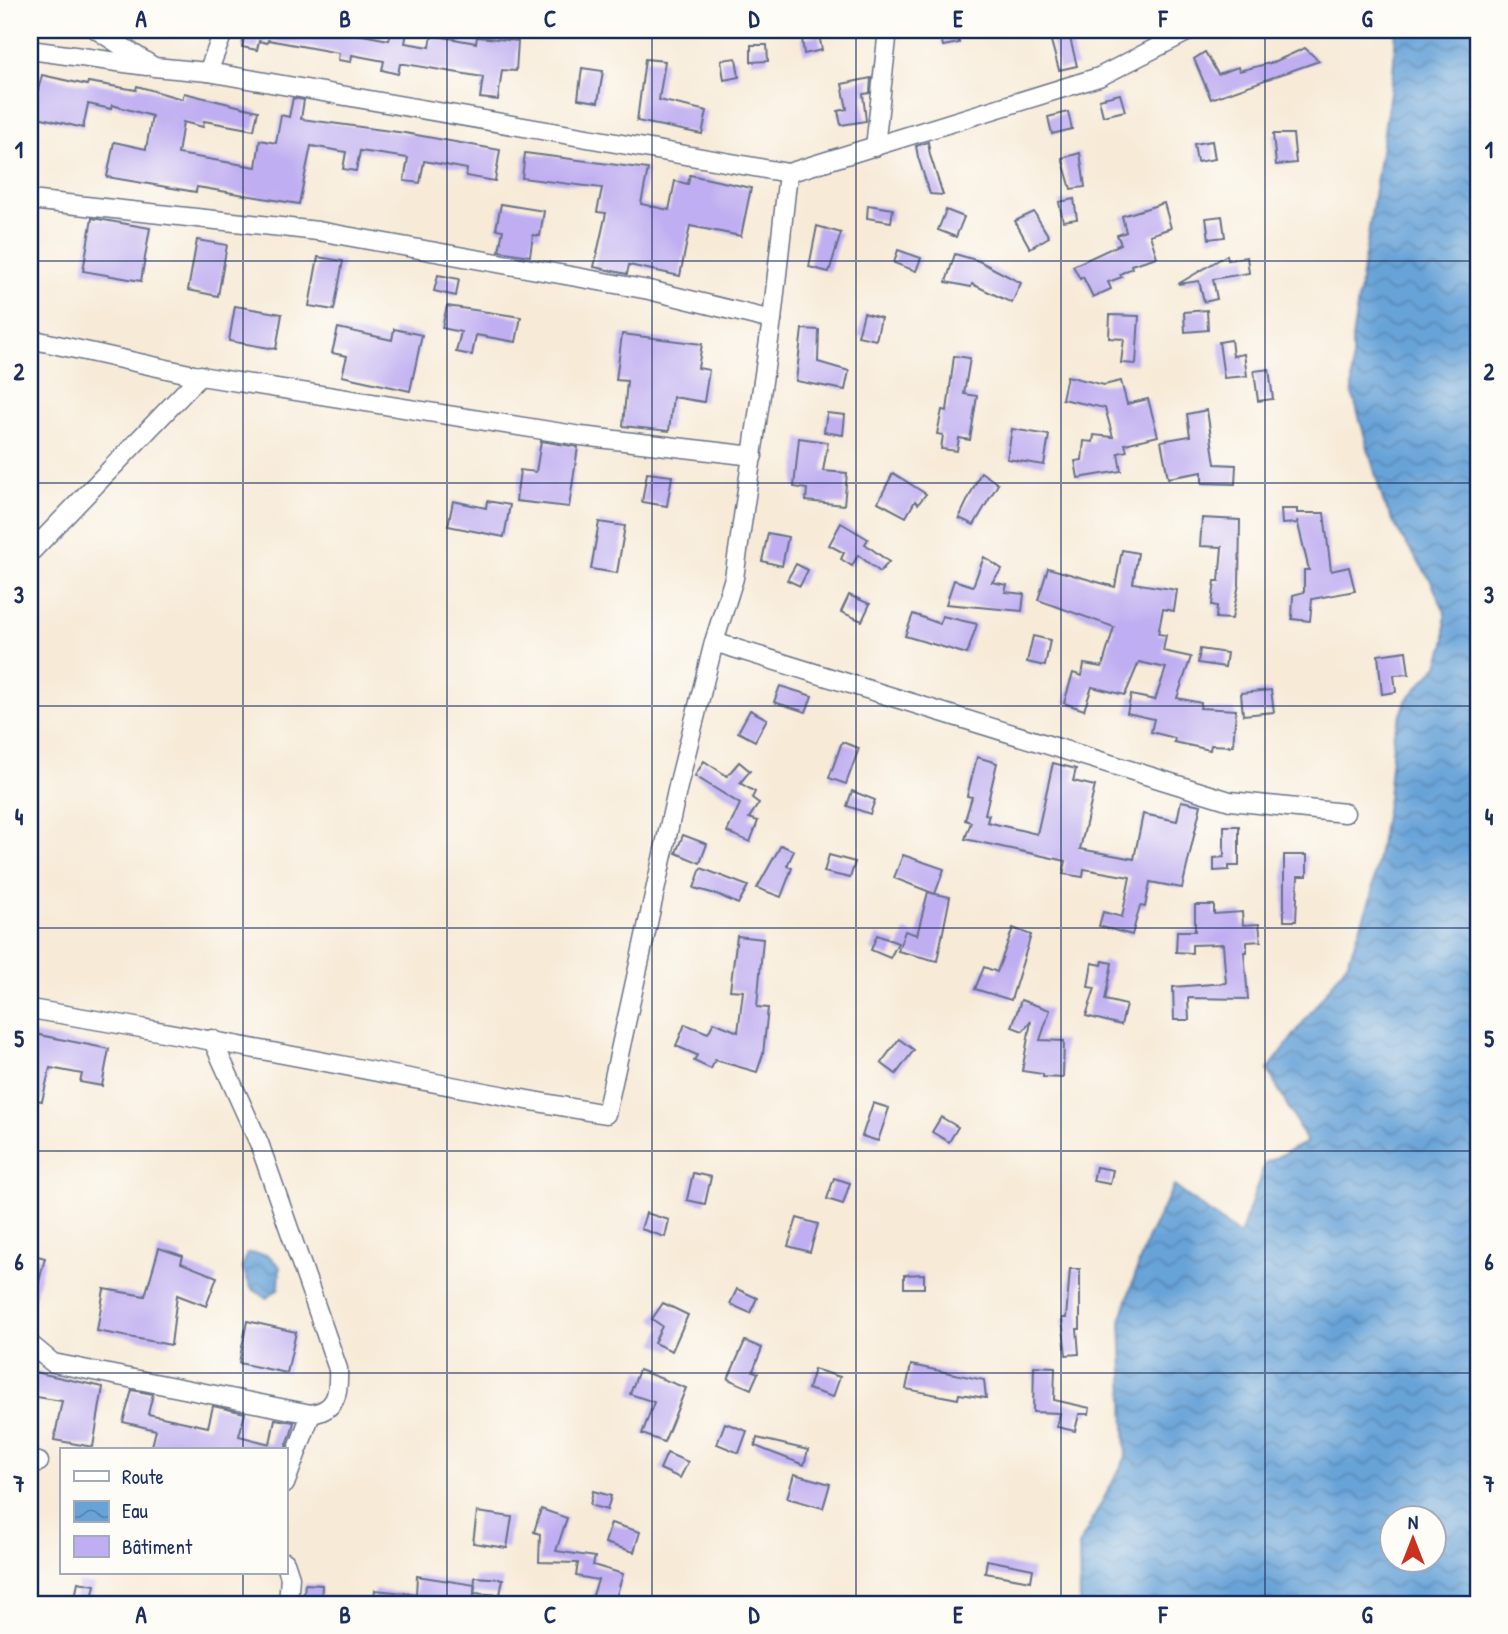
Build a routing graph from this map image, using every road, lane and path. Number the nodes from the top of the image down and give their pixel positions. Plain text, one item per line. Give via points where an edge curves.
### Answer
1 (97, 30) edge
2 (224, 30) edge
3 (888, 30) edge
4 (1191, 30) edge
5 (30, 50) edge
6 (154, 67) junction
7 (208, 72) junction
8 (875, 147) junction
9 (788, 173) junction
10 (30, 200) edge
11 (772, 320) junction
12 (30, 339) edge
13 (201, 375) junction
14 (753, 456) junction
15 (30, 553) edge
16 (714, 642) junction
17 (1345, 813) dead end
18 (30, 1009) edge
19 (212, 1039) junction
20 (30, 1344) edge
21 (311, 1414) junction
22 (287, 1479) edge
23 (287, 1568) edge
24 (288, 1604) edge

1 - 6 street
2 - 7 street
3 - 8 street
4 - 8 street via 1098,78
5 - 6 street
6 - 7 street
7 - 9 street
8 - 9 street
9 - 11 street
10 - 11 street via 318,231 649,290
11 - 14 street
12 - 13 street
13 - 14 street via 581,436
13 - 15 street
14 - 16 street via 734,578
16 - 17 street via 1230,801
16 - 19 street via 664,846 607,1114 427,1084
18 - 19 street
19 - 21 street via 260,1143 338,1369 334,1404
20 - 21 street via 53,1363
21 - 22 street
23 - 24 street

